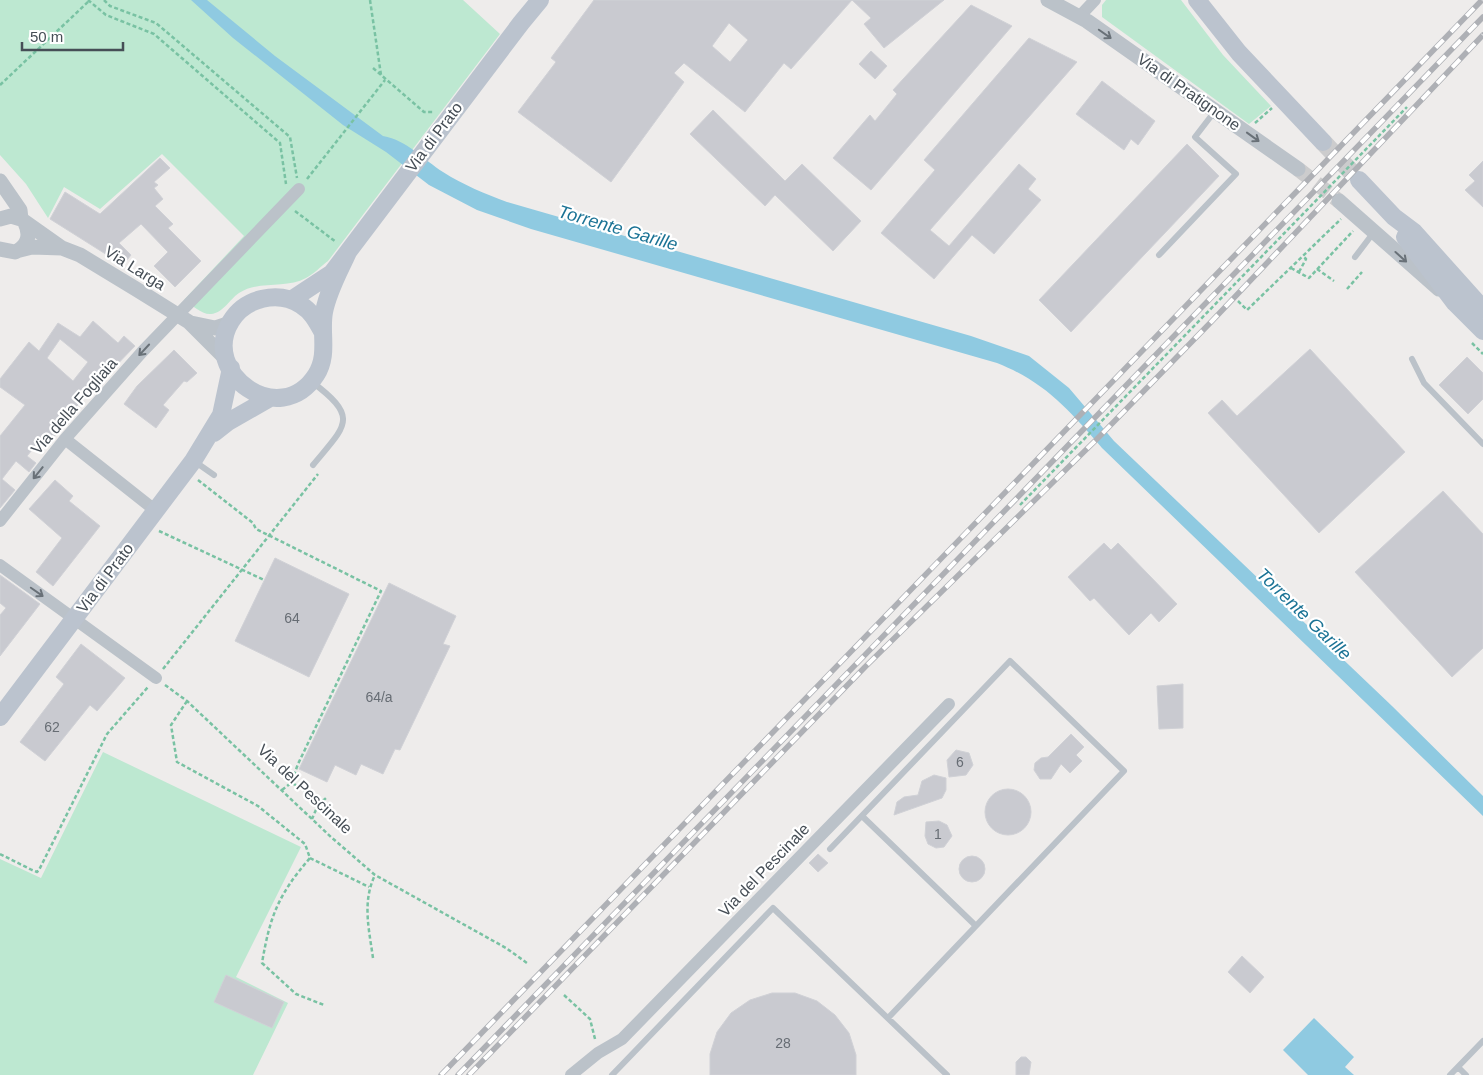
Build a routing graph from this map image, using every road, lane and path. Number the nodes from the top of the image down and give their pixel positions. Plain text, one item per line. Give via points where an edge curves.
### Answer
1 (104, 0) edge
2 (370, 0) edge
3 (535, 0) edge
4 (540, 0) edge
5 (1048, 0) edge
6 (1095, 0) edge
7 (1197, 0) edge
8 (89, 1) edge
9 (1079, 17) junction
10 (521, 23) junction
11 (372, 68) dead end
12 (381, 77) junction
13 (385, 80) junction
14 (0, 85) edge
15 (1407, 106) dead end
16 (1273, 107) dead end
17 (1216, 110) junction
18 (442, 115) junction
19 (1250, 127) dead end
20 (1323, 142) tunnel mouth
21 (1298, 169) tunnel mouth
22 (0, 180) edge
23 (1359, 180) tunnel mouth
24 (299, 189) junction
25 (0, 192) edge
26 (287, 202) junction
27 (1339, 202) tunnel mouth
28 (1394, 217) junction
29 (1342, 218) dead end
30 (0, 219) edge
31 (23, 221) junction
32 (1354, 230) dead end
33 (1374, 232) junction
34 (62, 248) junction
35 (0, 249) edge
36 (20, 250) junction
37 (346, 250) junction
38 (1159, 255) dead end
39 (1303, 256) junction
40 (1355, 257) dead end
41 (1291, 268) junction
42 (1317, 270) junction
43 (1299, 272) junction
44 (1362, 272) dead end
45 (1244, 274) junction
46 (1334, 281) dead end
47 (1234, 285) dead end
48 (1347, 289) dead end
49 (1222, 297) dead end
50 (291, 300) junction
51 (1238, 301) dead end
52 (1455, 303) junction
53 (1212, 308) junction
54 (1483, 309) edge
55 (183, 318) junction
56 (230, 323) junction
57 (322, 331) junction
58 (1483, 331) edge
59 (1412, 359) dead end
60 (229, 364) junction
61 (311, 381) junction
62 (270, 398) junction
63 (208, 438) junction
64 (65, 439) junction
65 (1483, 444) edge
66 (193, 461) junction
67 (314, 465) dead end
68 (321, 469) dead end
69 (214, 475) dead end
70 (192, 487) dead end
71 (1020, 505) dead end
72 (160, 517) junction
73 (0, 521) edge
74 (269, 535) junction
75 (0, 565) edge
76 (242, 570) junction
77 (264, 580) dead end
78 (74, 618) junction
79 (156, 678) junction
80 (187, 701) junction
81 (948, 704) dead end
82 (0, 717) edge
83 (292, 783) junction
84 (282, 790) junction
85 (326, 798) dead end
86 (318, 805) junction
87 (862, 816) junction
88 (312, 819) junction
89 (830, 849) dead end
90 (0, 854) edge
91 (310, 858) junction
92 (375, 875) junction
93 (369, 888) junction
94 (976, 926) junction
95 (373, 958) dead end
96 (527, 963) dead end
97 (564, 996) dead end
98 (324, 1005) dead end
99 (888, 1018) junction
100 (1483, 1041) edge
101 (598, 1053) junction
102 (1458, 1067) junction
103 (571, 1075) edge
104 (612, 1075) edge
105 (948, 1075) edge
106 (1450, 1075) edge
107 (1466, 1075) edge

1 - 24 path via 110,6 156,23 290,137
2 - 12 path
3 - 10 main road, Via di Prato
4 - 10 main road, Via di Prato
5 - 9 street, Via di Pratignone
6 - 9 street
7 - 20 main road via 1240,53
8 - 14 path
8 - 26 path via 106,14 154,34 280,143
9 -> 17 street, Via di Pratignone
10 - 18 main road, Via di Prato
11 - 12 path
12 - 13 path
13 - 18 path via 424,112
13 - 24 path
15 - 45 path
16 - 19 path
17 -> 21 street, Via di Pratignone
17 - 38 lane via 1195,137 1236,174
18 - 37 main road, Via di Prato via 388,200
22 - 31 street via 20,210
23 - 28 main road
24 - 26 street, Via della Fogliaia
25 - 30 street via 3,207
26 - 37 path
26 - 55 street, Via della Fogliaia
27 - 33 street
28 - 52 main road
28 - 54 main road via 1414,232
29 - 39 path
30 - 31 street via 10,216
31 - 34 street, Via Larga
31 - 36 street via 28,229 28,240
32 - 42 path
33 - 40 lane
33 -> 52 street
34 - 36 street, Via Larga
34 - 55 street, Via Larga via 98,265
35 - 36 street, Via Larga via 9,252
37 - 50 main road, Via di Prato via 332,273
37 - 57 main road, Via di Prato via 327,300
39 - 41 path
39 - 43 path via 1306,259
41 - 43 path
41 - 51 path via 1247,310
42 - 43 path via 1309,278
42 - 46 path
44 - 48 path
45 - 47 path
45 - 53 path
49 - 53 path
50 - 56 main road via 277,297 253,301
50 - 57 main road via 309,311
52 - 58 main road
53 - 71 path
55 - 56 street, Via Larga via 215,328
55 - 60 street, Via Larga
55 -> 64 street, Via della Fogliaia
56 - 60 main road, Via di Prato via 225,338
57 - 61 main road, Via di Prato via 323,358
59 - 65 lane via 1424,383
60 - 62 main road via 235,378 249,391
60 - 63 main road, Via di Prato via 221,415
61 - 62 main road, Via di Prato via 292,394
61 - 67 lane via 333,398 344,417 343,429
62 - 63 main road, Via di Prato via 228,422
63 - 66 main road, Via di Prato
64 - 72 street
64 -> 73 street, Via della Fogliaia
66 - 69 lane
66 - 72 main road, Via di Prato
68 - 74 path
70 - 74 path via 198,480 253,523 256,529
72 - 76 path via 158,530
72 - 78 main road, Via di Prato
74 - 76 path
74 - 83 path via 381,591 298,764
75 -> 78 street
76 - 77 path
76 - 79 path
78 - 79 street
78 - 82 main road, Via di Prato
79 - 80 path, Via del Pescinale
79 - 90 path via 106,734 39,870 32,870
80 - 84 path, Via del Pescinale
80 - 91 path via 171,725 177,762 258,806 305,844
81 - 101 street, Via del Pescinale via 622,1039
83 - 84 path
83 - 86 path via 302,786
84 - 88 path, Via del Pescinale
85 - 86 path
86 - 88 path
87 - 89 lane
87 - 94 lane
87 - 94 lane via 1010,661 1032,682 1124,771
88 - 92 path, Via del Pescinale
91 - 93 path
91 - 98 path via 291,880 277,904 268,928 262,963 296,994
92 - 93 path
92 - 96 path, Via del Pescinale
93 - 95 path via 366,911
94 - 99 lane
97 - 101 path via 590,1019
99 - 104 lane via 773,908
99 - 105 lane
100 - 102 lane
101 - 103 street, Via del Pescinale
102 - 106 lane
102 - 107 lane

